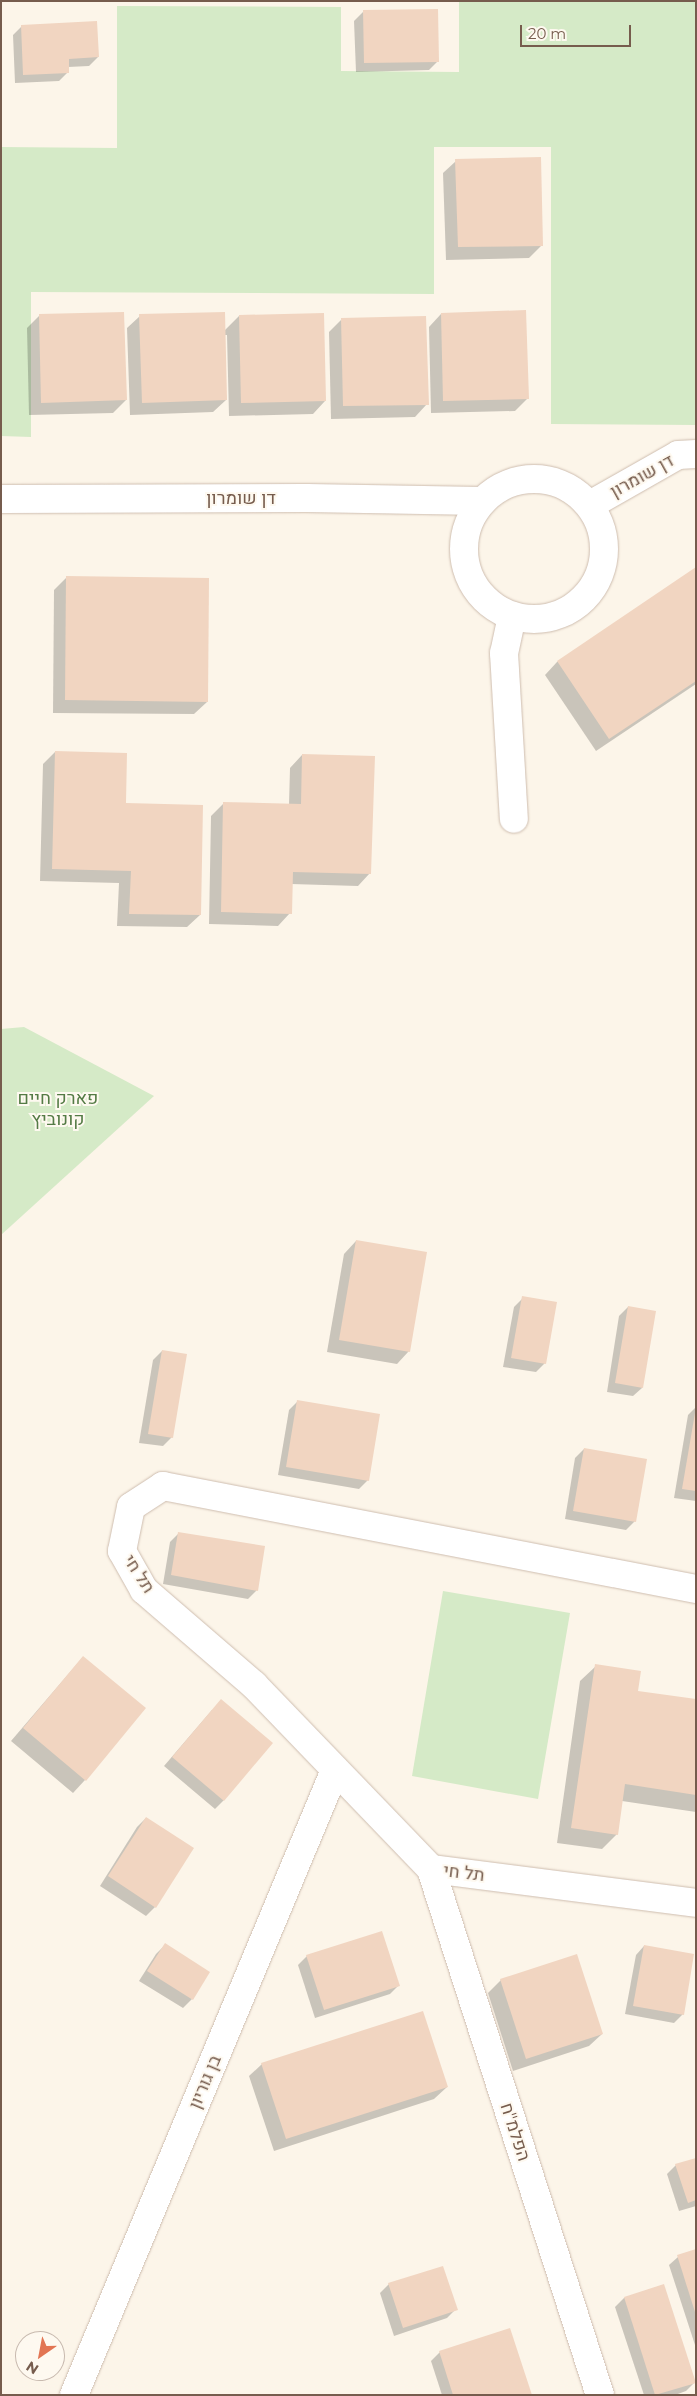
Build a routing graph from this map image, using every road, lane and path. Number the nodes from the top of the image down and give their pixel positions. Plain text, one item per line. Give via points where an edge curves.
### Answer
1 (696, 454) edge
2 (1, 499) edge
3 (482, 502) junction
4 (590, 505) junction
5 (512, 616) junction
6 (514, 819) dead end
7 (696, 1589) edge
8 (335, 1770) junction
9 (431, 1869) junction
10 (696, 1903) edge
11 (74, 2395) edge
12 (600, 2395) edge

1 - 4 street, דן שומרון via 678,454
2 - 3 street, דן שומרון via 307,498
3 - 4 street via 500,487 524,479 548,480 571,488
3 - 5 street via 469,521 464,543 465,567 475,588 491,604
4 - 5 street via 601,527 605,549 602,571 591,590 575,606 556,616 534,620
5 - 6 street via 504,653
7 - 8 street, תל חי via 163,1486 131,1507 122,1551 144,1590 254,1685
8 - 9 street, תל חי
8 - 11 street, בן גוריון
9 - 10 street, תל חי
9 - 12 street, הפלמ"ח

